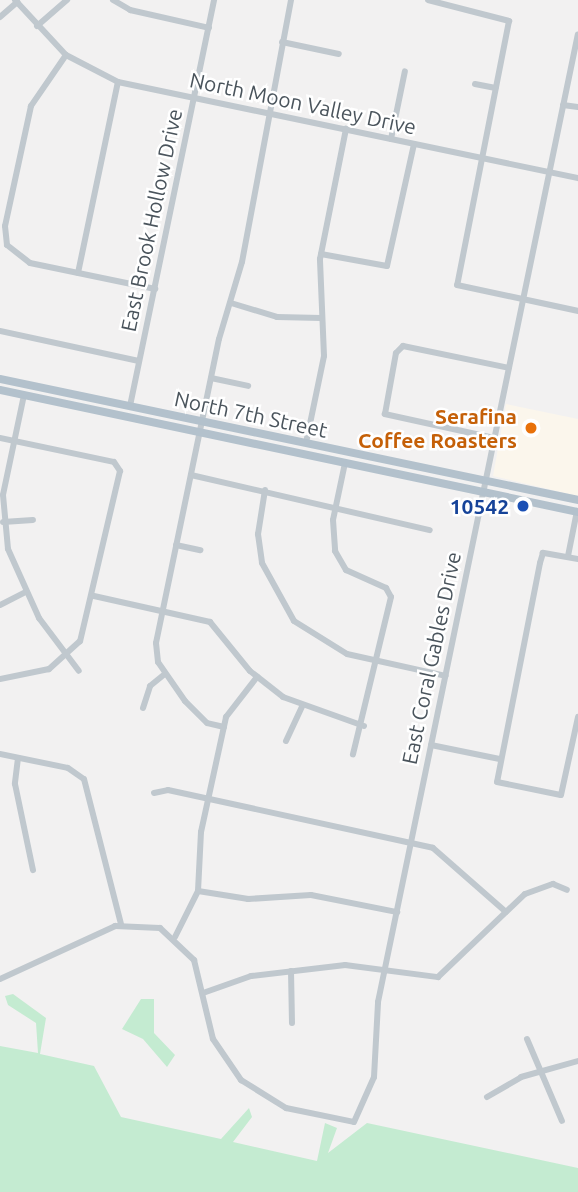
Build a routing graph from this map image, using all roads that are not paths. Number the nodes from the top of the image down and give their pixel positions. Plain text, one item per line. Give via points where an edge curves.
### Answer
1 (67, 0) edge
2 (113, 0) edge
3 (214, 0) edge
4 (290, 0) edge
5 (16, 1) edge
6 (428, 1) edge
7 (0, 17) edge
8 (37, 26) junction
9 (209, 28) junction
10 (578, 34) edge
11 (282, 42) junction
12 (339, 54) dead end
13 (66, 55) junction
14 (576, 56) edge
15 (405, 71) dead end
16 (118, 82) junction
17 (475, 84) dead end
18 (496, 88) junction
19 (194, 98) junction
20 (563, 105) junction
21 (578, 107) edge
22 (267, 113) junction
23 (346, 130) junction
24 (391, 139) junction
25 (414, 144) junction
26 (481, 158) junction
27 (549, 172) junction
28 (578, 178) edge
29 (321, 254) junction
30 (78, 273) junction
31 (155, 289) junction
32 (523, 299) junction
33 (230, 303) junction
34 (578, 311) edge
35 (321, 318) junction
36 (0, 331) edge
37 (139, 361) junction
38 (509, 368) junction
39 (211, 378) junction
40 (0, 379) edge
41 (248, 386) dead end
42 (0, 390) edge
43 (24, 395) junction
44 (130, 406) junction
45 (202, 421) junction
46 (200, 432) junction
47 (0, 438) edge
48 (494, 438) junction
49 (14, 442) junction
50 (306, 443) junction
51 (345, 463) junction
52 (191, 475) junction
53 (486, 481) junction
54 (265, 490) junction
55 (484, 492) junction
56 (578, 500) edge
57 (336, 505) junction
58 (577, 511) edge
59 (33, 520) dead end
60 (3, 522) junction
61 (430, 530) dead end
62 (176, 545) junction
63 (200, 550) dead end
64 (568, 556) junction
65 (578, 559) edge
66 (26, 592) junction
67 (94, 596) junction
68 (0, 605) edge
69 (163, 611) junction
70 (67, 655) junction
71 (377, 661) junction
72 (79, 671) dead end
73 (165, 674) junction
74 (446, 676) junction
75 (257, 677) junction
76 (0, 679) edge
77 (302, 707) junction
78 (143, 708) dead end
79 (578, 718) edge
80 (364, 726) junction
81 (224, 727) junction
82 (286, 741) dead end
83 (431, 745) junction
84 (575, 752) edge
85 (0, 754) edge
86 (353, 754) dead end
87 (18, 758) junction
88 (500, 759) junction
89 (154, 793) dead end
90 (209, 798) junction
91 (410, 842) junction
92 (33, 870) dead end
93 (567, 890) dead end
94 (198, 891) junction
95 (397, 912) junction
96 (506, 912) junction
97 (121, 924) junction
98 (175, 937) junction
99 (291, 971) junction
100 (384, 972) junction
101 (1, 977) edge
102 (203, 993) junction
103 (292, 1023) dead end
104 (527, 1039) dead end
105 (578, 1061) edge
106 (543, 1069) junction
107 (486, 1097) dead end
108 (562, 1121) dead end

1 - 8 street
2 - 9 street via 130,10
3 - 9 street, East Brook Hollow Drive
4 - 11 street
5 - 7 street
5 - 8 street, North Moon Valley Drive
6 - 18 street via 509,21
8 - 13 street, North Moon Valley Drive
9 - 19 street, East Brook Hollow Drive
10 - 14 street, East Coral Gables Drive
11 - 12 street
11 - 22 street
13 - 16 street, North Moon Valley Drive
13 - 30 street via 31,106 5,237 20,259
14 - 20 street, East Coral Gables Drive
15 - 24 street
16 - 19 street, North Moon Valley Drive
16 - 30 street
17 - 18 street
18 - 26 street
19 - 22 street, North Moon Valley Drive
19 - 31 street, East Brook Hollow Drive
20 - 21 street
20 - 27 street, East Coral Gables Drive
22 - 23 street, North Moon Valley Drive
22 - 33 street
23 - 24 street, North Moon Valley Drive
23 - 29 street
24 - 25 street, North Moon Valley Drive
25 - 26 street, North Moon Valley Drive
25 - 29 street via 387,266
26 - 27 street, North Moon Valley Drive
26 - 32 street via 457,285
27 - 28 street, North Moon Valley Drive
27 - 32 street, East Coral Gables Drive
29 - 35 street
30 - 31 street
31 - 37 street, East Brook Hollow Drive
32 - 34 street
32 - 38 street, East Coral Gables Drive
33 - 35 street via 277,317
33 - 39 street
35 - 50 street via 324,356
36 - 37 street
37 - 44 street, East Brook Hollow Drive
38 - 48 street, East Coral Gables Drive
38 - 48 street via 398,347 385,414
39 - 41 street
39 - 45 street
40 - 44 main road, North 7th Street
42 - 43 main road, North 7th Street
43 - 46 main road, North 7th Street
43 - 49 street
44 - 45 main road, North 7th Street
45 - 46 street
45 - 50 main road, North 7th Street
46 - 51 main road, North 7th Street
46 - 52 street
47 - 49 street
48 - 53 street, East Coral Gables Drive
49 - 60 street
49 - 67 street via 120,465
50 - 53 main road, North 7th Street
51 - 55 main road, North 7th Street
51 - 57 street
52 - 54 street
52 - 62 street
53 - 55 street, East Coral Gables Drive
53 - 56 main road, North 7th Street
54 - 57 street
54 - 71 street via 260,552 279,602 319,641
55 - 58 main road, North 7th Street
55 - 74 street, East Coral Gables Drive
57 - 61 street
57 - 71 street via 331,535 340,562 355,577 390,591
58 - 64 street
59 - 60 street
60 - 66 street
62 - 63 street
62 - 69 street
64 - 65 street
64 - 88 street via 543,553
66 - 68 street
66 - 70 street
67 - 69 street
67 - 70 street via 85,632
69 - 73 street via 155,650
69 - 75 street via 210,622
70 - 72 street
70 - 76 street via 33,676
71 - 74 street
71 - 80 street
73 - 78 street via 150,686
73 - 81 street via 203,720
74 - 83 street, East Coral Gables Drive
75 - 77 street
75 - 81 street via 230,707
77 - 80 street
77 - 82 street
79 - 84 street
80 - 86 street
81 - 90 street
83 - 88 street
83 - 91 street, East Coral Gables Drive
84 - 88 street via 561,795 497,782
85 - 87 street
87 - 92 street via 15,784
87 - 97 street via 74,770 87,787
89 - 90 street
90 - 91 street
90 - 94 street
91 - 95 street, East Coral Gables Drive
91 - 96 street via 439,850
93 - 96 street via 543,886
94 - 95 street via 248,900 311,895
94 - 98 street
95 - 100 street, East Coral Gables Drive
96 - 100 street via 445,974 421,979
97 - 98 street via 153,926
97 - 101 street
98 - 102 street via 194,960
99 - 100 street via 345,965
99 - 102 street
99 - 103 street
100 - 102 street, East Coral Gables Drive via 376,1066 354,1122 286,1108 249,1088 216,1046
104 - 106 street
105 - 106 street
106 - 107 street
106 - 108 street

